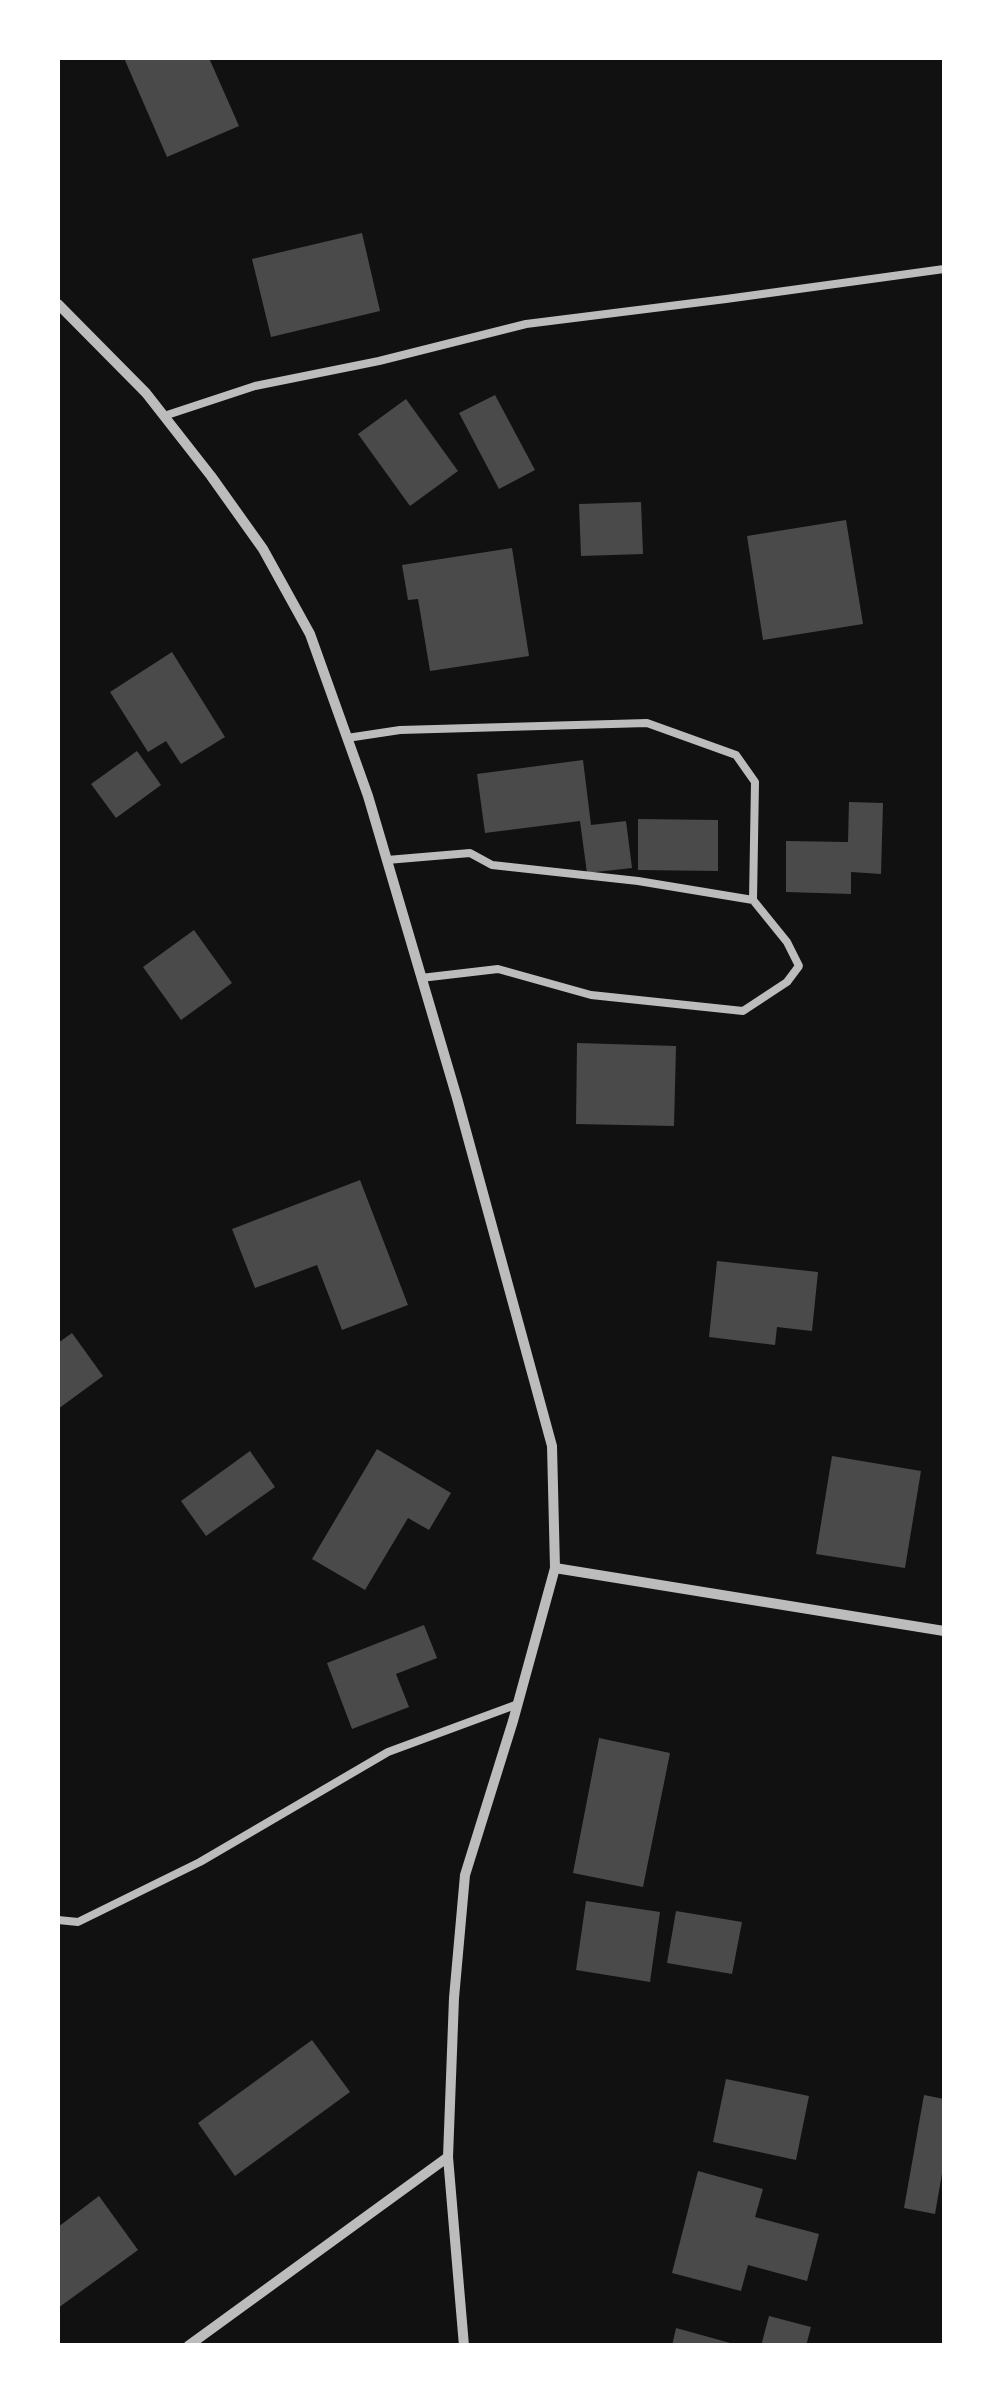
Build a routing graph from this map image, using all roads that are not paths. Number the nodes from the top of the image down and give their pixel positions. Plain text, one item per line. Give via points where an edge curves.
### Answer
1 (944, 269) edge
2 (58, 304) edge
3 (164, 416) junction
4 (347, 738) junction
5 (387, 860) junction
6 (754, 900) junction
7 (421, 978) junction
8 (555, 1568) junction
9 (944, 1631) edge
10 (518, 1704) junction
11 (58, 1920) edge
12 (448, 2157) junction
13 (188, 2346) edge
14 (464, 2346) edge

1 - 3 lane via 526,324 255,386
2 - 3 street
3 - 4 street via 263,549 310,634
4 - 5 street
4 - 6 lane via 400,730 647,722 736,754 755,782
5 - 6 lane via 470,853 492,865
5 - 7 street
6 - 7 lane via 798,966 787,982 743,1011 591,995 498,969
7 - 8 street via 552,1446
8 - 9 street
8 - 10 street
10 - 11 lane via 388,1752 200,1862 78,1922
10 - 12 street via 465,1875
12 - 13 street
12 - 14 street

